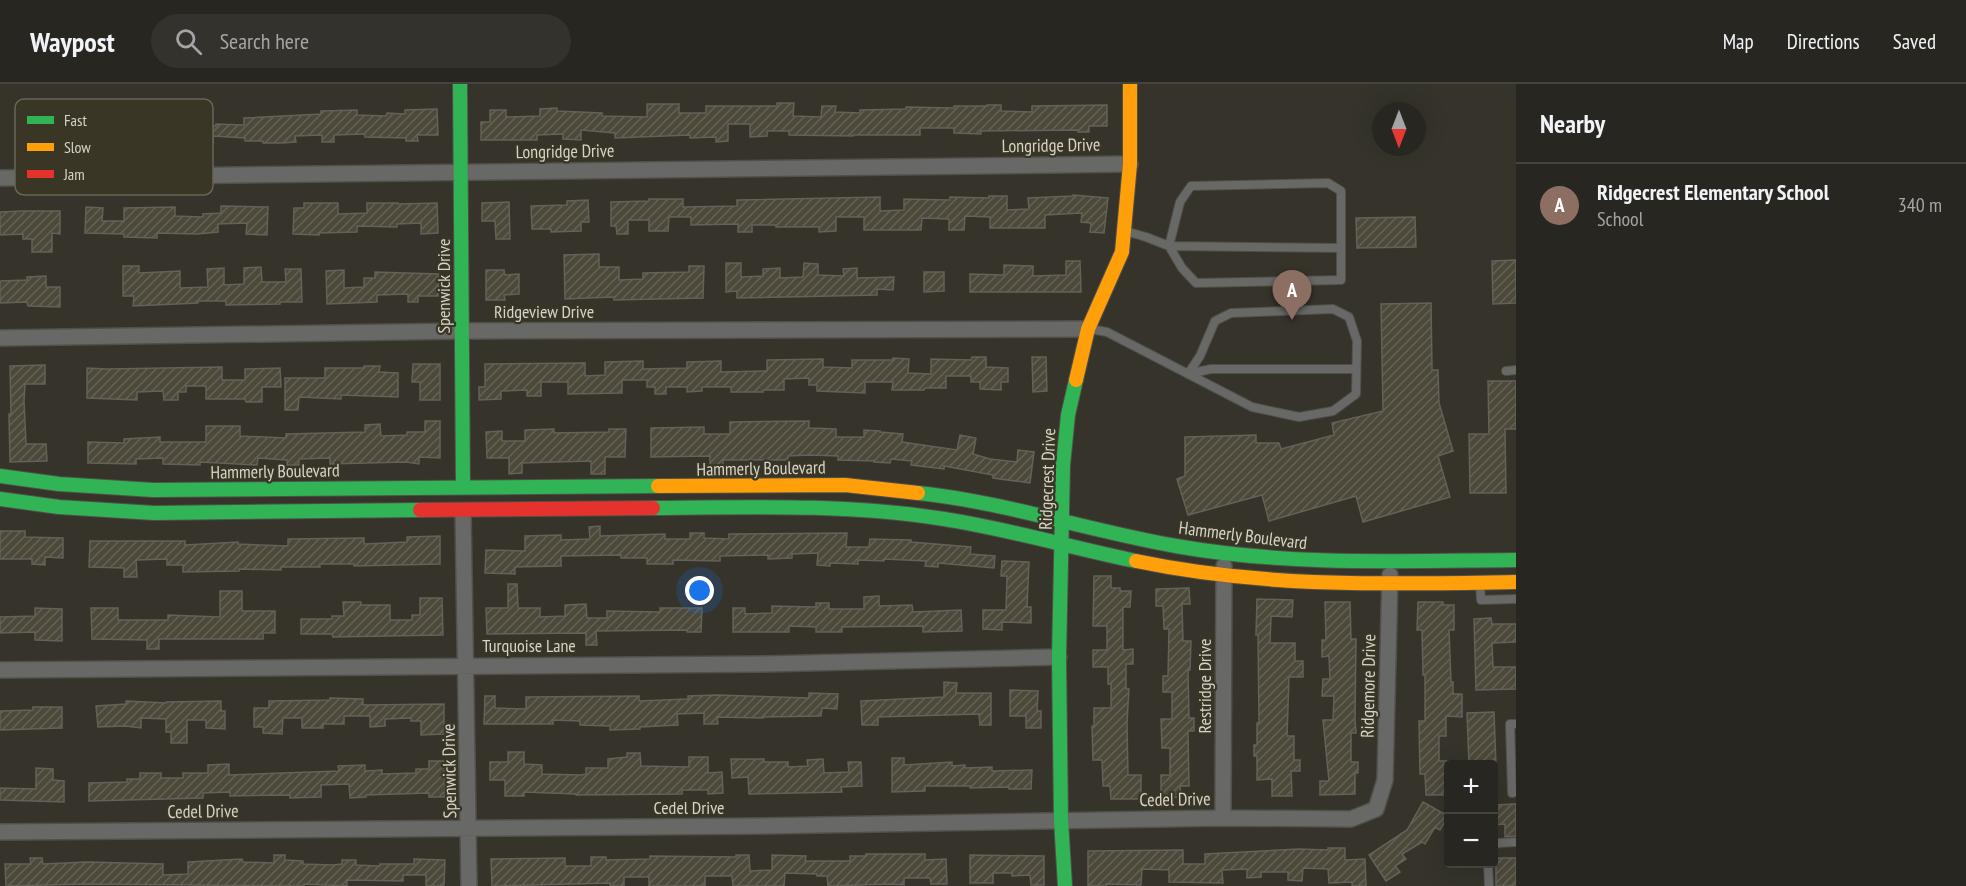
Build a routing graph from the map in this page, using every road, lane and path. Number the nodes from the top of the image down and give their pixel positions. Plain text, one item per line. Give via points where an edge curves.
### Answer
1 (460, 84) edge
2 (1130, 84) edge
3 (1130, 164) junction
4 (461, 171) junction
5 (213, 175) edge
6 (0, 178) edge
7 (15, 178) edge
8 (1124, 231) junction
9 (1169, 246) junction
10 (1341, 248) junction
11 (1088, 329) junction
12 (462, 331) junction
13 (0, 338) edge
14 (1356, 369) junction
15 (1516, 370) edge
16 (1506, 371) dead end
17 (1188, 374) junction
18 (0, 476) edge
19 (845, 485) junction
20 (676, 486) junction
21 (463, 487) junction
22 (543, 487) junction
23 (189, 490) junction
24 (0, 499) edge
25 (676, 507) junction
26 (844, 507) junction
27 (463, 510) junction
28 (390, 511) junction
29 (189, 512) junction
30 (1063, 522) junction
31 (1062, 543) junction
32 (1226, 554) junction
33 (1516, 560) edge
34 (1390, 563) junction
35 (1223, 575) junction
36 (1516, 582) edge
37 (1480, 583) junction
38 (1390, 584) junction
39 (1516, 599) edge
40 (1059, 657) junction
41 (467, 665) junction
42 (0, 670) edge
43 (1516, 724) edge
44 (1516, 792) edge
45 (1376, 809) joint
46 (1223, 818) junction
47 (1060, 820) junction
48 (469, 828) junction
49 (0, 832) edge
50 (1516, 842) edge
51 (1498, 843) edge
52 (1488, 868) edge
53 (469, 886) edge
54 (1065, 886) edge
55 (1489, 886) edge

1 - 4 main road, Spenwick Drive
2 - 3 main road, Ridgecrest Drive
3 - 4 street, Longridge Drive
3 - 8 main road, Ridgecrest Drive
4 - 5 street, Longridge Drive
4 - 12 main road, Spenwick Drive
6 - 7 street, Longridge Drive
8 - 9 lane
8 - 11 main road, Ridgecrest Drive via 1122,252
9 - 10 lane
9 - 10 lane via 1196,283 1341,280
9 - 10 lane via 1180,202 1191,186 1328,183 1341,191
11 - 12 street, Ridgeview Drive
11 - 17 lane via 1107,332
11 - 30 main road, Ridgecrest Drive via 1068,416
12 - 13 street, Ridgeview Drive
12 - 21 main road, Spenwick Drive
14 - 17 lane via 1210,369
14 - 17 lane via 1356,394 1333,411 1299,417 1252,407
14 - 17 lane via 1357,341 1349,317 1333,309 1231,313 1215,321
15 - 16 lane
18 - 23 main road, Hammerly Boulevard via 59,484
19 - 20 main road, Hammerly Boulevard
19 - 26 main road
19 - 30 main road, Hammerly Boulevard via 959,497
20 - 22 main road, Hammerly Boulevard
20 - 25 main road
21 - 22 main road, Hammerly Boulevard
21 - 23 main road, Hammerly Boulevard
21 - 28 main road via 456,497 424,500
22 - 27 main road via 502,498 474,500
23 - 29 main road
24 - 29 main road, Hammerly Boulevard via 59,507
25 - 26 main road, Hammerly Boulevard
25 - 27 main road, Hammerly Boulevard
26 - 31 main road, Hammerly Boulevard via 911,513
27 - 28 main road, Hammerly Boulevard
27 - 41 street, Spenwick Drive
28 - 29 main road, Hammerly Boulevard
30 - 31 main road, Ridgecrest Drive
30 - 32 main road, Hammerly Boulevard
31 - 35 main road, Hammerly Boulevard via 1170,568
31 - 40 main road, Ridgecrest Drive
32 - 34 main road, Hammerly Boulevard
32 - 35 street, Restridge Drive
33 - 34 main road, Hammerly Boulevard
34 - 38 street, Ridgemore Drive
35 - 38 main road, Hammerly Boulevard via 1288,582
35 - 46 street, Restridge Drive
36 - 37 main road, Hammerly Boulevard
37 - 38 main road, Hammerly Boulevard
37 - 39 lane via 1481,600
38 - 45 street, Ridgemore Drive via 1385,780
40 - 41 street, Turquoise Lane via 764,664
40 - 47 main road, Ridgecrest Drive
41 - 42 street, Turquoise Lane
41 - 48 street, Spenwick Drive
43 - 44 lane via 1510,724 1512,793
45 - 46 street, Cedel Drive via 1351,819
46 - 47 street, Cedel Drive
47 - 48 street, Cedel Drive
47 - 54 main road, Ridgecrest Drive
48 - 49 street, Cedel Drive
48 - 53 street, Spenwick Drive
50 - 51 lane
52 - 55 lane

